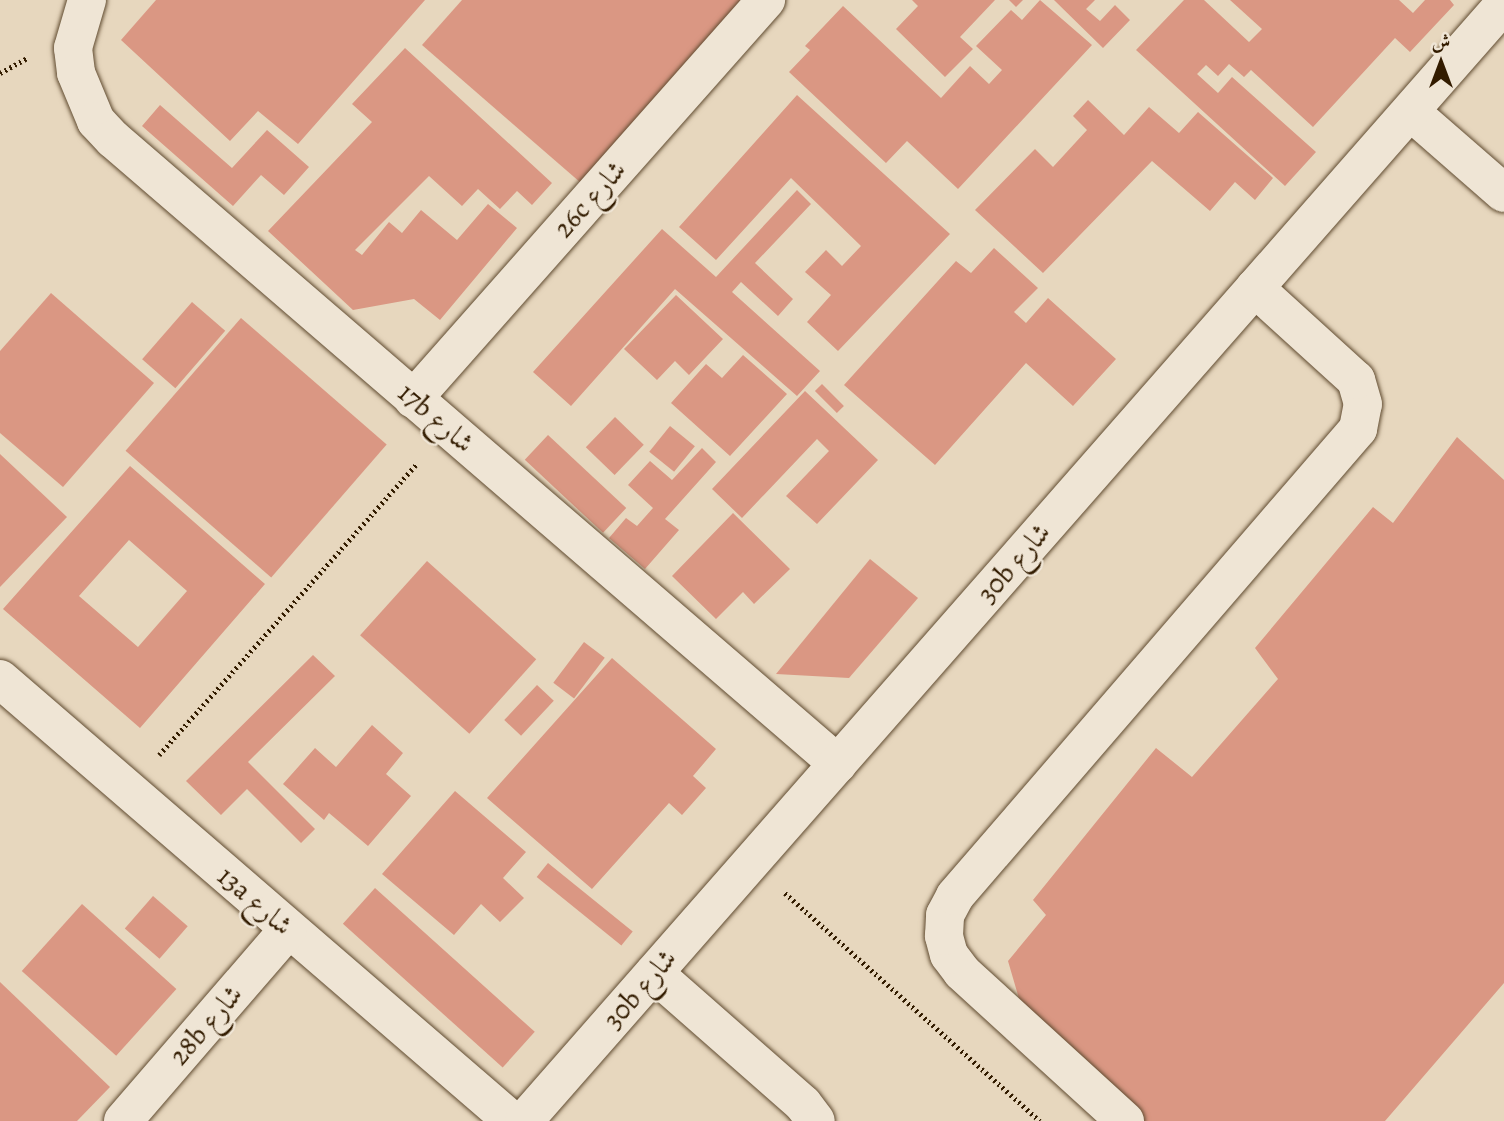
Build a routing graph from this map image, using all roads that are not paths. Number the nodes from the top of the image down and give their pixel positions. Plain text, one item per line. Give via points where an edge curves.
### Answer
1 (87, 0) edge
2 (766, 0) edge
3 (1504, 4) edge
4 (1411, 112) junction
5 (1504, 192) edge
6 (1255, 288) junction
7 (413, 399) junction
8 (0, 679) edge
9 (838, 764) junction
10 (288, 930) junction
11 (654, 973) junction
12 (123, 1121) edge
13 (512, 1121) edge
14 (524, 1121) edge
15 (816, 1121) edge
16 (1125, 1121) edge

1 - 7 street, 17b شارع via 73,48 83,98 113,139
2 - 7 street, 26c شارع
3 - 4 street, 30b شارع
4 - 5 street
4 - 6 street, 30b شارع
6 - 9 street, 30b شارع
6 - 16 street via 1356,380 1363,404 1358,429 955,896 945,915 949,955 962,972
7 - 9 street, 17b شارع
8 - 10 street, 13a شارع
9 - 11 street, 30b شارع
10 - 12 street, 28b شارع
10 - 13 street, 13a شارع
11 - 14 street, 30b شارع
11 - 15 street via 803,1104

